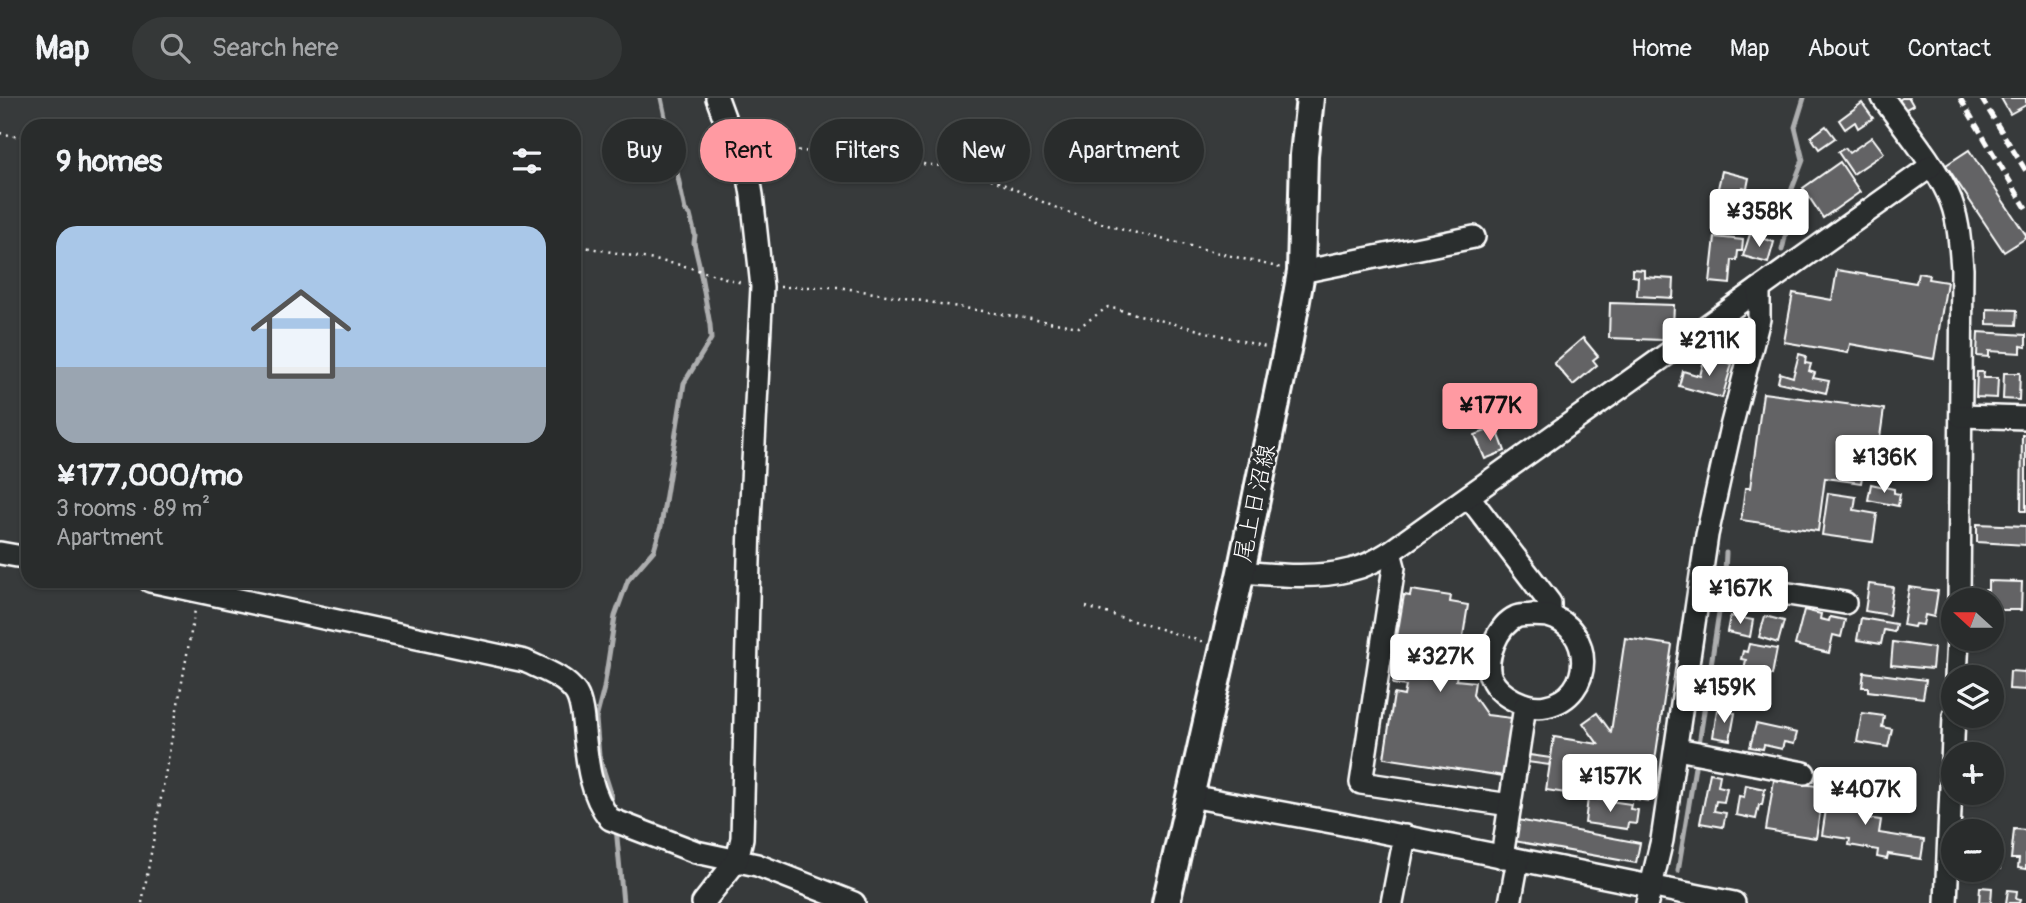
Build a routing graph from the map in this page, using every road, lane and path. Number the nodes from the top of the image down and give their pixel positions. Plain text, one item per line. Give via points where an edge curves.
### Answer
1 (717, 98) edge
2 (1310, 98) edge
3 (1883, 98) edge
4 (725, 119) edge
5 (0, 133) edge
6 (21, 138) edge
7 (796, 150) edge
8 (1931, 166) junction
9 (750, 182) edge
10 (1474, 237) dead end
11 (581, 246) edge
12 (1301, 272) junction
13 (762, 287) junction
14 (1759, 289) junction
15 (1287, 352) junction
16 (1961, 416) junction
17 (2026, 418) edge
18 (1469, 497) junction
19 (1390, 552) junction
20 (0, 553) edge
21 (21, 557) edge
22 (1241, 572) junction
23 (1701, 580) junction
24 (187, 588) edge
25 (1959, 588) edge
26 (198, 590) junction
27 (1844, 603) dead end
28 (1086, 607) dead end
29 (1549, 617) junction
30 (1223, 647) junction
31 (1525, 706) junction
32 (1953, 728) edge
33 (1676, 749) junction
34 (1804, 773) dead end
35 (1190, 796) junction
36 (1510, 805) junction
37 (1405, 836) junction
38 (1510, 859) junction
39 (737, 860) junction
40 (1649, 895) edge
41 (142, 903) edge
42 (703, 903) edge
43 (854, 903) edge
44 (1166, 903) edge
45 (1392, 903) edge
46 (1510, 903) edge
47 (1734, 903) edge
48 (1945, 903) edge

1 - 4 street
2 - 12 main road, 尾上日沼線
3 - 8 street
5 - 6 path
7 - 12 path via 969,169 1061,210 1120,229
8 - 14 street
8 - 16 street via 1949,194 1960,240
9 - 13 street
10 - 12 street
11 - 13 path via 681,265
12 - 15 main road, 尾上日沼線
13 - 15 path via 838,286 1079,327 1108,307
13 - 39 street via 750,521 742,838
14 - 18 street
14 - 23 street via 1759,319 1719,478
15 - 22 main road, 尾上日沼線
16 - 17 street
16 - 25 street
18 - 19 street
18 - 29 street via 1550,603
19 - 22 street via 1348,571
19 - 36 street via 1394,567 1361,783
20 - 21 street
22 - 30 main road, 尾上日沼線
23 - 27 street
23 - 33 street
24 - 26 street
26 - 39 street via 525,661 555,675 576,694 593,787 610,819 696,852
26 - 41 path
28 - 30 path
29 - 31 street via 1575,635 1583,667 1577,689 1566,697 1546,706
29 - 31 street via 1516,617 1493,643 1492,680
30 - 35 main road, 尾上日沼線
31 - 36 street
32 - 48 street
33 - 34 street
33 - 40 street
35 - 37 street
35 - 44 main road, 尾上日沼線
36 - 38 street
37 - 38 street
37 - 45 street
38 - 40 street
38 - 46 street
39 - 42 street
39 - 43 street
40 - 47 street

